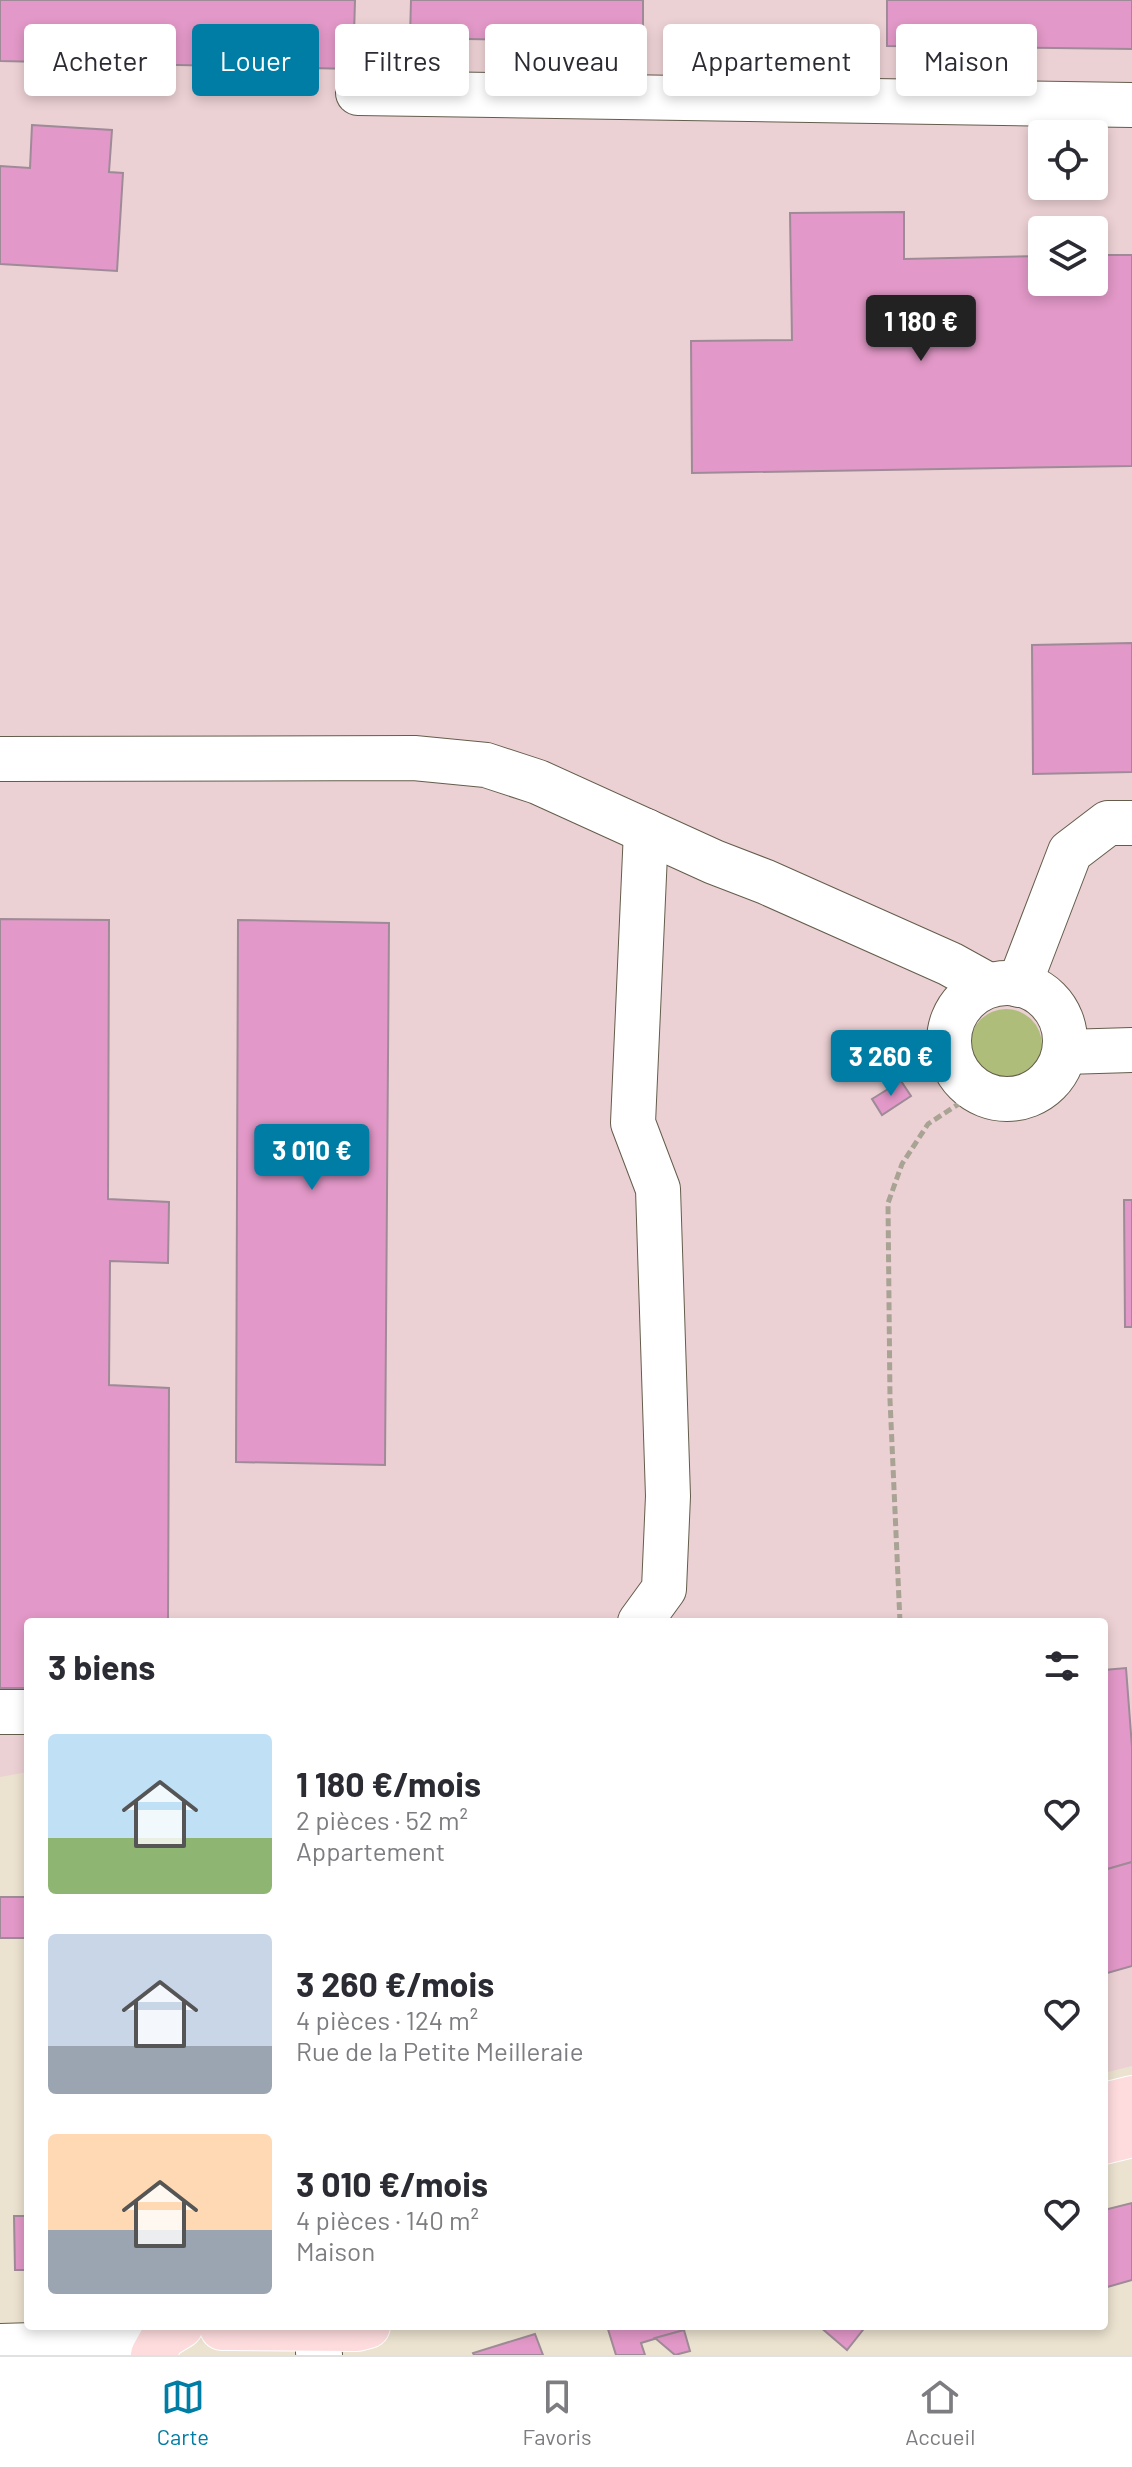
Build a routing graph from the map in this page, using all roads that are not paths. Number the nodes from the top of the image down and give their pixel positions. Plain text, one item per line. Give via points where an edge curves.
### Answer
1 (469, 95) edge
2 (1132, 105) edge
3 (0, 759) edge
4 (1132, 823) edge
5 (646, 831) junction
6 (1004, 985) junction
7 (1132, 1050) edge
8 (1065, 1052) junction
9 (643, 1618) edge
10 (0, 1712) edge
11 (24, 1712) edge
12 (1132, 2098) edge
13 (1108, 2104) edge
14 (1132, 2135) edge
15 (1108, 2141) edge
16 (308, 2330) edge
17 (357, 2330) edge
18 (199, 2336) edge
19 (36, 2349) edge
20 (317, 2354) edge

1 - 2 street
3 - 5 street via 414,758 486,765 538,782
4 - 6 street via 1108,823 1070,852
5 - 6 street
5 - 9 street via 633,1123 658,1189 668,1496 664,1589
6 - 8 street via 1028,986 1046,996 1059,1012
6 - 8 street via 970,995 958,1009 948,1046 963,1080 994,1099 1032,1095 1059,1070
7 - 8 street
10 - 11 street
12 - 13 main road
14 - 15 main road
16 - 18 main road
17 - 20 main road
18 - 19 street via 115,2335

